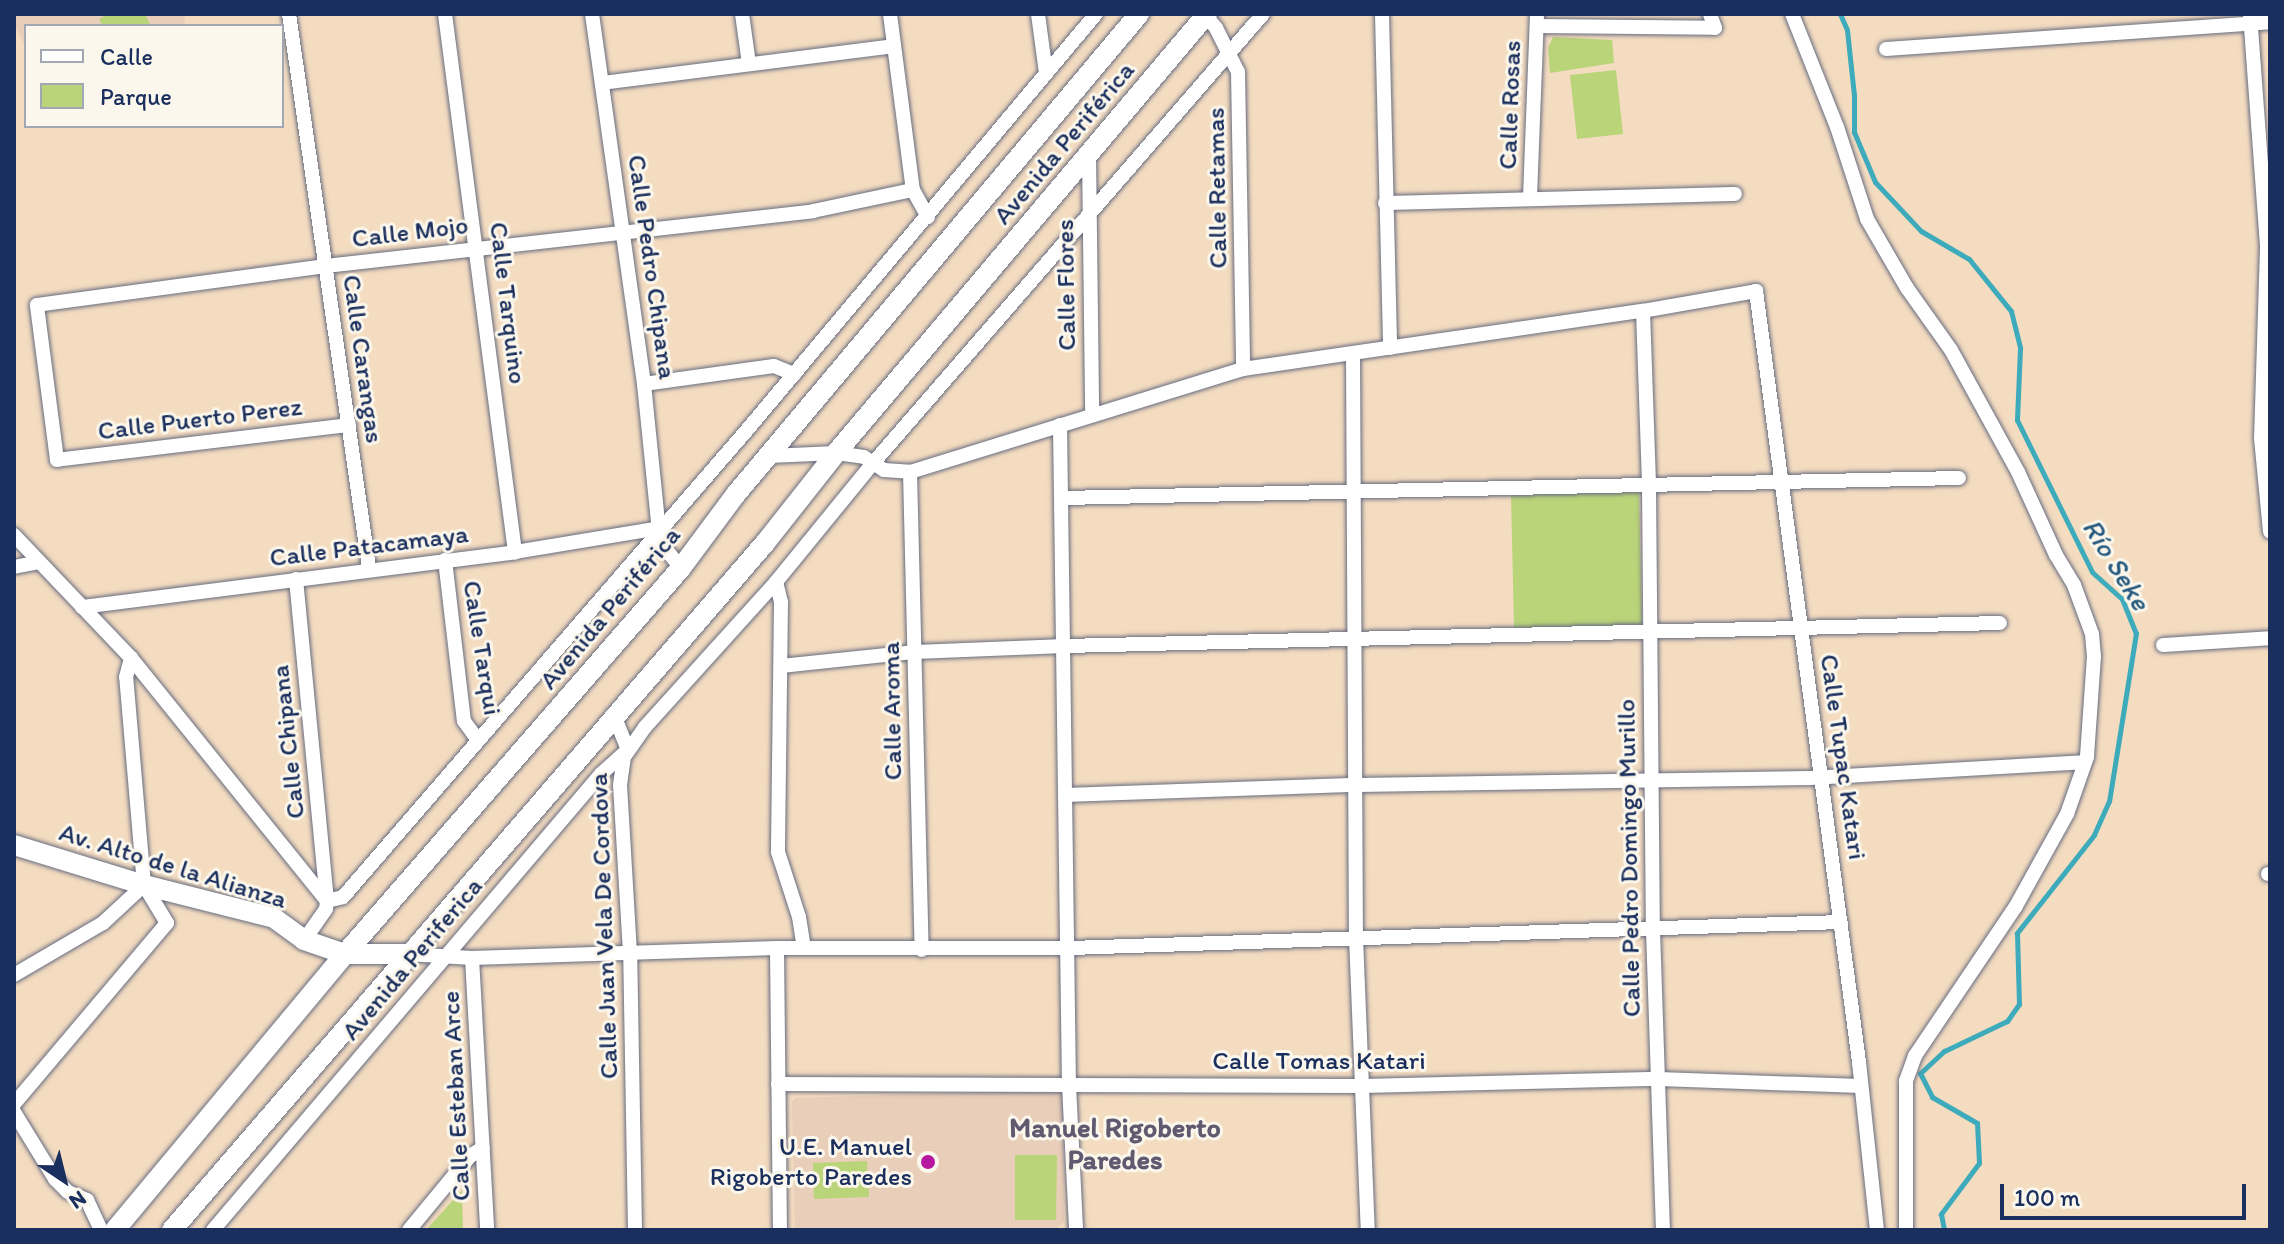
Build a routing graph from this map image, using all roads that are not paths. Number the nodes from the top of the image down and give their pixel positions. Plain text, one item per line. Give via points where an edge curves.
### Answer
1 (289, 14) edge
2 (445, 14) edge
3 (592, 14) edge
4 (742, 14) edge
5 (890, 14) edge
6 (1038, 14) edge
7 (1096, 14) edge
8 (1139, 14) edge
9 (1263, 14) edge
10 (1382, 14) edge
11 (1710, 14) edge
12 (1792, 14) edge
13 (1206, 15) edge
14 (2250, 18) edge
15 (1537, 20) edge
16 (2270, 22) edge
17 (894, 46) junction
18 (1886, 49) dead end
19 (1231, 54) junction
20 (749, 64) junction
21 (1046, 73) junction
22 (602, 83) junction
23 (2264, 142) edge
24 (1089, 154) junction
25 (913, 190) junction
26 (1735, 194) dead end
27 (1530, 197) junction
28 (1385, 203) junction
29 (1089, 214) junction
30 (928, 217) junction
31 (623, 231) junction
32 (477, 248) junction
33 (326, 266) junction
34 (1643, 311) junction
35 (1390, 348) junction
36 (1353, 354) junction
37 (1243, 369) junction
38 (794, 374) junction
39 (644, 384) junction
40 (2266, 390) edge
41 (1092, 415) junction
42 (349, 425) junction
43 (1060, 425) junction
44 (836, 453) junction
45 (769, 456) junction
46 (57, 460) joint
47 (874, 462) junction
48 (910, 472) junction
49 (1959, 478) dead end
50 (1782, 483) junction
51 (1649, 485) junction
52 (1355, 490) junction
53 (1063, 498) junction
54 (660, 528) junction
55 (2270, 532) edge
56 (14, 535) edge
57 (515, 552) junction
58 (445, 560) junction
59 (39, 562) junction
60 (14, 567) edge
61 (369, 568) junction
62 (681, 568) junction
63 (296, 579) junction
64 (776, 582) junction
65 (82, 607) junction
66 (2000, 623) dead end
67 (1801, 628) junction
68 (1648, 632) junction
69 (2270, 638) edge
70 (1357, 639) junction
71 (2163, 645) dead end
72 (1065, 646) junction
73 (915, 652) junction
74 (131, 658) junction
75 (781, 666) junction
76 (614, 716) junction
77 (478, 740) junction
78 (628, 750) junction
79 (2085, 762) junction
80 (1821, 777) junction
81 (1654, 782) junction
82 (1357, 785) junction
83 (1065, 795) junction
84 (14, 845) edge
85 (144, 885) junction
86 (327, 901) junction
87 (1841, 922) junction
88 (1653, 930) junction
89 (1356, 937) junction
90 (304, 940) junction
91 (777, 948) junction
92 (804, 948) junction
93 (1070, 948) junction
94 (922, 950) junction
95 (630, 953) junction
96 (345, 954) junction
97 (408, 954) junction
98 (446, 957) junction
99 (472, 958) junction
100 (21, 964) edge
101 (14, 975) edge
102 (1659, 1079) junction
103 (778, 1084) junction
104 (1069, 1085) junction
105 (1363, 1086) junction
106 (1861, 1086) junction
107 (14, 1104) edge
108 (14, 1112) edge
109 (483, 1148) junction
110 (101, 1230) edge
111 (115, 1230) edge
112 (172, 1230) edge
113 (213, 1230) edge
114 (409, 1230) edge
115 (487, 1230) edge
116 (635, 1230) edge
117 (780, 1230) edge
118 (1076, 1230) edge
119 (1368, 1230) edge
120 (1663, 1230) edge
121 (1877, 1230) edge
122 (1906, 1230) edge

1 - 33 street, Calle Carangas
2 - 32 street, Calle Tarquino
3 - 22 street, Calle Pedro Chipana
4 - 20 street
5 - 17 street
6 - 21 street
7 - 21 street
8 - 45 street, Avenida Periférica
9 - 19 street, Calle Juan Vela De Cordova
10 - 28 street
11 - 15 street via 1715,28
12 - 79 street via 1867,219 1951,350 2074,585 2092,634 2094,656
13 - 19 street, Calle Retamas
13 - 24 street, Avenida Periférica
14 - 16 street
14 - 18 street
14 - 23 street
15 - 27 street, Calle Rosas
17 - 20 street
17 - 25 street
19 - 29 street, Calle Juan Vela De Cordova
19 - 37 street, Calle Retamas via 1239,95
20 - 22 street
21 - 30 street
22 - 31 street, Calle Pedro Chipana
23 - 40 street
24 - 29 street, Calle Flores
24 - 44 street, Avenida Periférica
25 - 30 street
25 - 31 street, Calle Mojo via 813,211
26 - 27 street
27 - 28 street
28 - 35 street
29 - 41 street, Calle Flores
29 - 47 street, Calle Juan Vela De Cordova
30 - 38 street
31 - 32 street, Calle Mojo
31 - 39 street, Calle Pedro Chipana
32 - 33 street, Calle Mojo
32 - 57 street, Calle Tarquino
33 - 42 street, Calle Carangas
33 - 46 street, Calle Mojo via 37,305
34 - 35 street
34 - 50 street, Calle Tupac Katari via 1756,291
34 - 51 street, Calle Pedro Domingo Murillo
35 - 36 street
36 - 37 street
36 - 52 street
37 - 41 street
38 - 39 street via 774,366
38 - 54 street
39 - 54 street, Calle Pedro Chipana
40 - 55 street via 2261,438
41 - 43 street
42 - 46 street, Calle Puerto Perez
42 - 61 street, Calle Carangas
43 - 48 street
43 - 53 street
44 - 45 street
44 - 47 street
44 - 76 street, Avenida Periférica
45 - 62 street, Avenida Periférica
47 - 48 street via 884,470
47 - 64 street, Calle Juan Vela De Cordova
48 - 73 street, Calle Aroma
49 - 50 street
50 - 51 street
50 - 67 street, Calle Tupac Katari
51 - 52 street
51 - 68 street, Calle Pedro Domingo Murillo
52 - 53 street
52 - 70 street
53 - 72 street
54 - 57 street, Calle Patacamaya
54 - 62 street, Calle Pedro Chipana via 660,542
54 - 77 street
56 - 59 street
57 - 58 street, Calle Patacamaya
58 - 61 street, Calle Patacamaya
58 - 77 street, Calle Tarqui via 464,721
59 - 60 street
59 - 65 street
61 - 63 street, Calle Patacamaya
62 - 96 street, Avenida Periférica
63 - 65 street, Calle Patacamaya
63 - 86 street, Calle Chipana
64 - 75 street
64 - 78 street, Calle Juan Vela De Cordova
65 - 74 street
66 - 67 street
67 - 68 street
67 - 80 street, Calle Tupac Katari
68 - 70 street
68 - 81 street, Calle Pedro Domingo Murillo
69 - 71 street
70 - 72 street
70 - 82 street
72 - 73 street
72 - 83 street
73 - 75 street
73 - 94 street, Calle Aroma
74 - 85 street via 126,677
74 - 86 street
75 - 92 street via 778,852
76 - 78 street
76 - 97 street, Avenida Periférica
77 - 86 street via 343,897
78 - 95 street, Calle Juan Vela De Cordova via 620,785
78 - 98 street, Avenida Periferica via 601,774
79 - 80 street
79 - 122 street via 2067,814 2016,906 1915,1056 1906,1081
80 - 81 street
80 - 87 street, Calle Tupac Katari
81 - 82 street
81 - 88 street, Calle Pedro Domingo Murillo
82 - 83 street
82 - 89 street
83 - 93 street
84 - 85 street, Av. Alto de la Alianza
85 - 90 street, Av. Alto de la Alianza via 274,918
85 - 100 street via 103,923
85 - 107 street via 167,923
86 - 90 street
87 - 88 street
87 - 106 street, Calle Tupac Katari
88 - 89 street
88 - 102 street, Calle Pedro Domingo Murillo
89 - 93 street
89 - 105 street
90 - 96 street, Av. Alto de la Alianza
91 - 92 street
91 - 95 street
91 - 103 street
92 - 94 street
93 - 94 street
93 - 104 street
95 - 99 street
95 - 116 street, Calle Juan Vela De Cordova
96 - 97 street, Av. Alto de la Alianza
96 - 111 street, Avenida Periférica
97 - 98 street
97 - 112 street
98 - 99 street
98 - 113 street, Avenida Periferica
99 - 109 street, Calle Esteban Arce
100 - 101 street
102 - 105 street, Calle Tomas Katari
102 - 106 street, Calle Tomas Katari
102 - 120 street, Calle Pedro Domingo Murillo
103 - 104 street, Calle Tomas Katari
103 - 117 street
104 - 105 street, Calle Tomas Katari
104 - 118 street
105 - 119 street
106 - 121 street, Calle Tupac Katari
108 - 110 street via 55,1179 87,1200
109 - 114 street via 470,1156
109 - 115 street, Calle Esteban Arce

